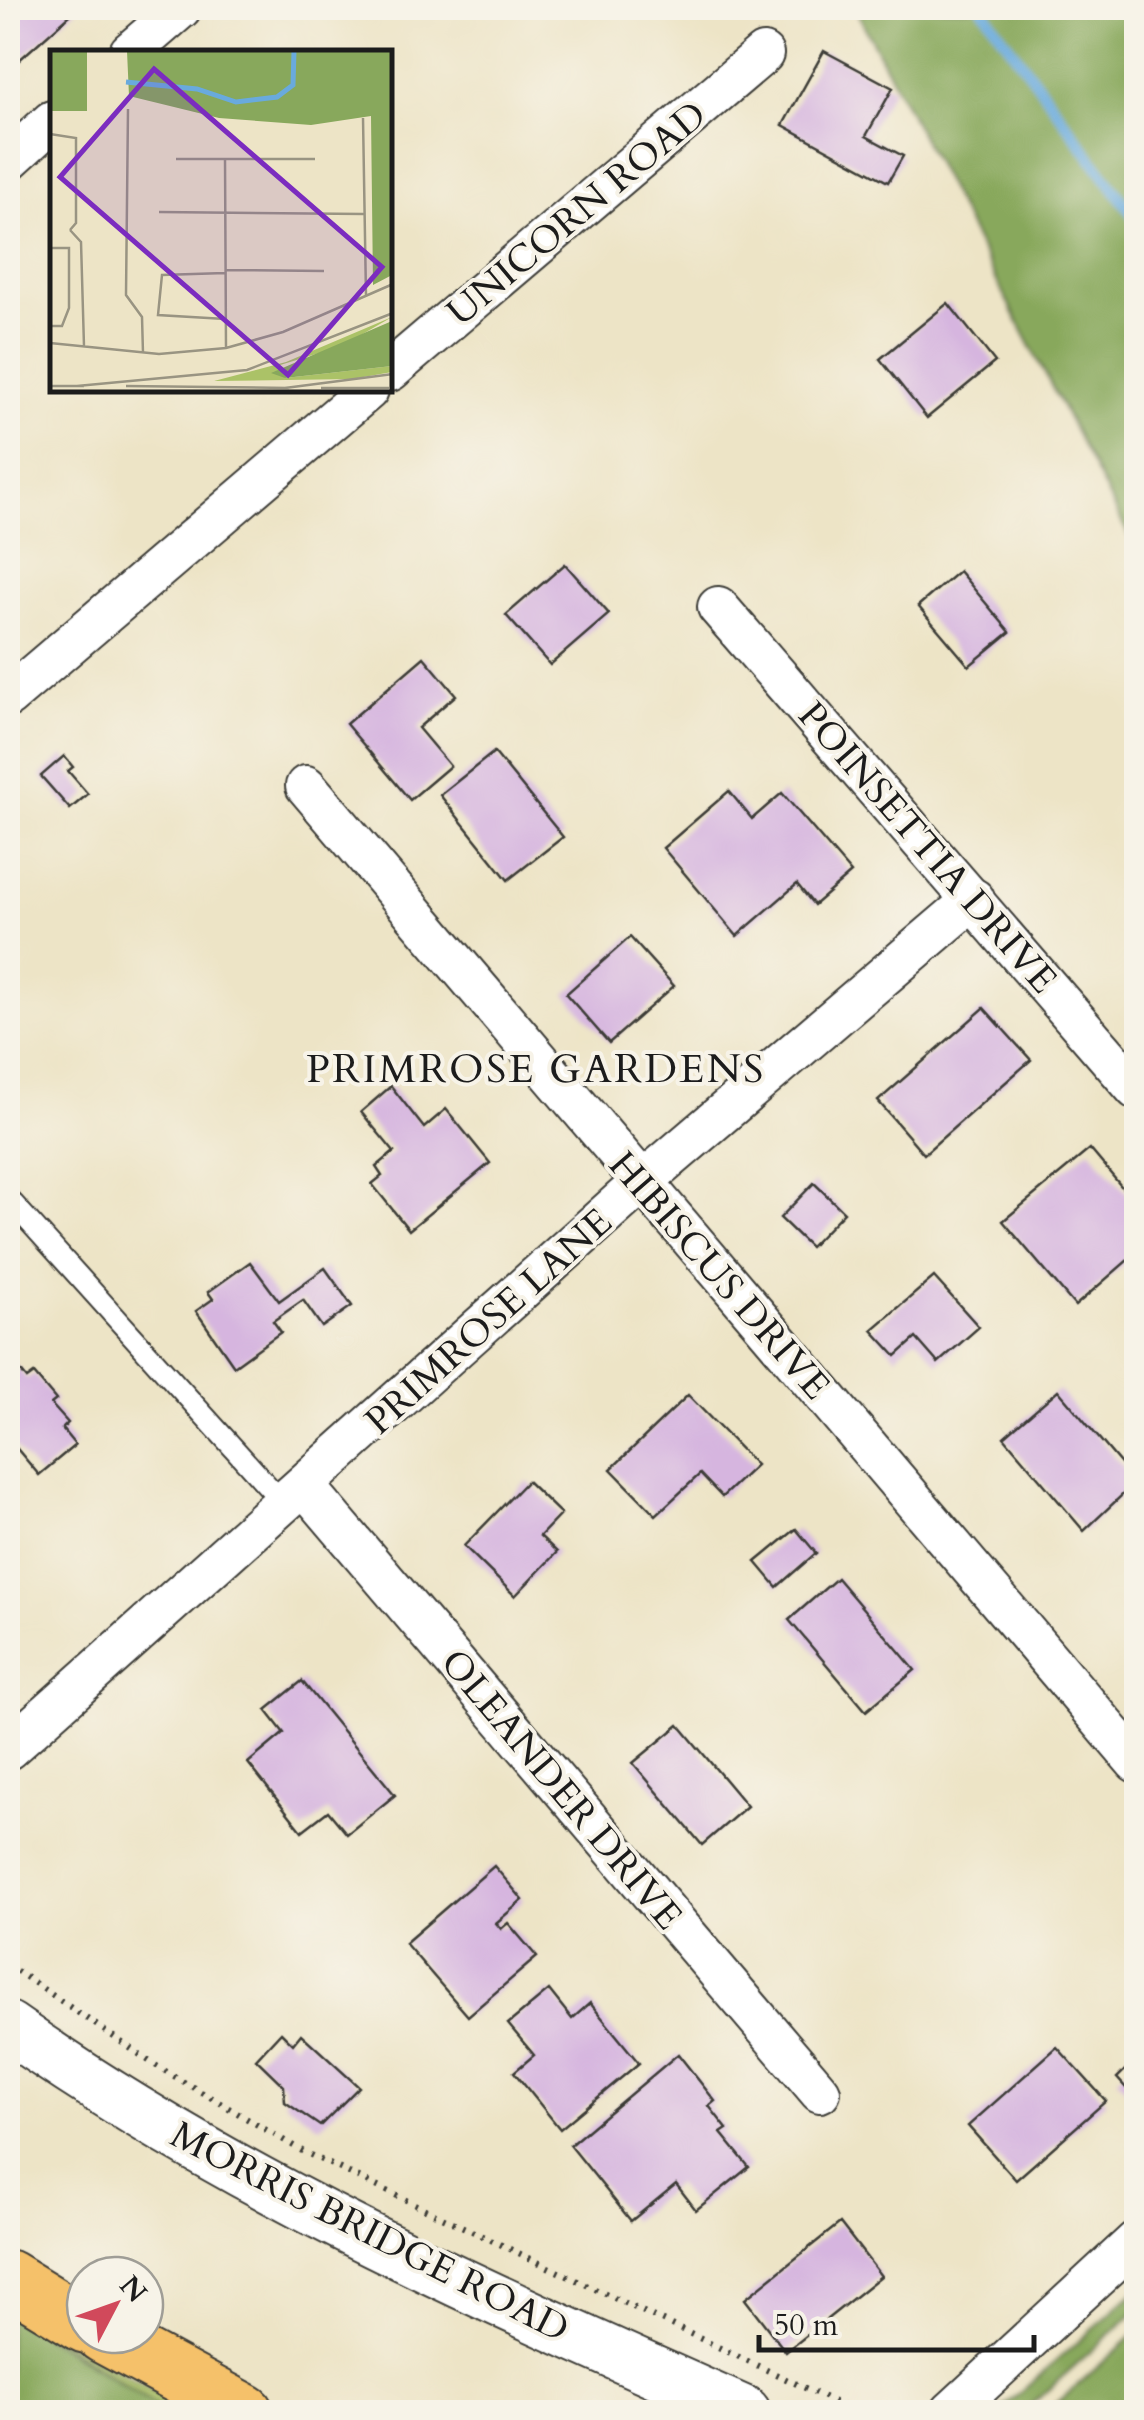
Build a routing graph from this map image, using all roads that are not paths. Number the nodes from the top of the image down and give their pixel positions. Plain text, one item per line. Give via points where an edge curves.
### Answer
1 (181, 8) edge
2 (132, 50) edge
3 (763, 54) dead end
4 (50, 123) edge
5 (8, 161) edge
6 (392, 370) edge
7 (366, 392) edge
8 (718, 607) dead end
9 (8, 697) edge
10 (306, 786) dead end
11 (974, 899) junction
12 (1136, 1088) edge
13 (641, 1184) junction
14 (8, 1198) edge
15 (294, 1494) junction
16 (8, 1749) edge
17 (1136, 1762) edge
18 (8, 2027) edge
19 (820, 2092) dead end
20 (1136, 2240) edge
21 (8, 2278) edge
22 (65, 2312) edge
23 (140, 2355) edge
24 (246, 2412) edge
25 (745, 2412) edge
26 (951, 2412) edge

1 - 2 street
3 - 6 street, UNICORN ROAD
4 - 5 street
7 - 9 street
8 - 11 street, POINSETTIA DRIVE
10 - 13 street, HIBISCUS DRIVE
11 - 12 street, POINSETTIA DRIVE
11 - 13 street, PRIMROSE LANE
13 - 15 street, PRIMROSE LANE
13 - 17 street, HIBISCUS DRIVE
14 - 15 lane
15 - 16 street, PRIMROSE LANE
15 - 19 street, OLEANDER DRIVE
18 - 25 street, MORRIS BRIDGE ROAD via 232,2170 433,2272
20 - 26 street
21 - 22 highway
23 - 24 highway

